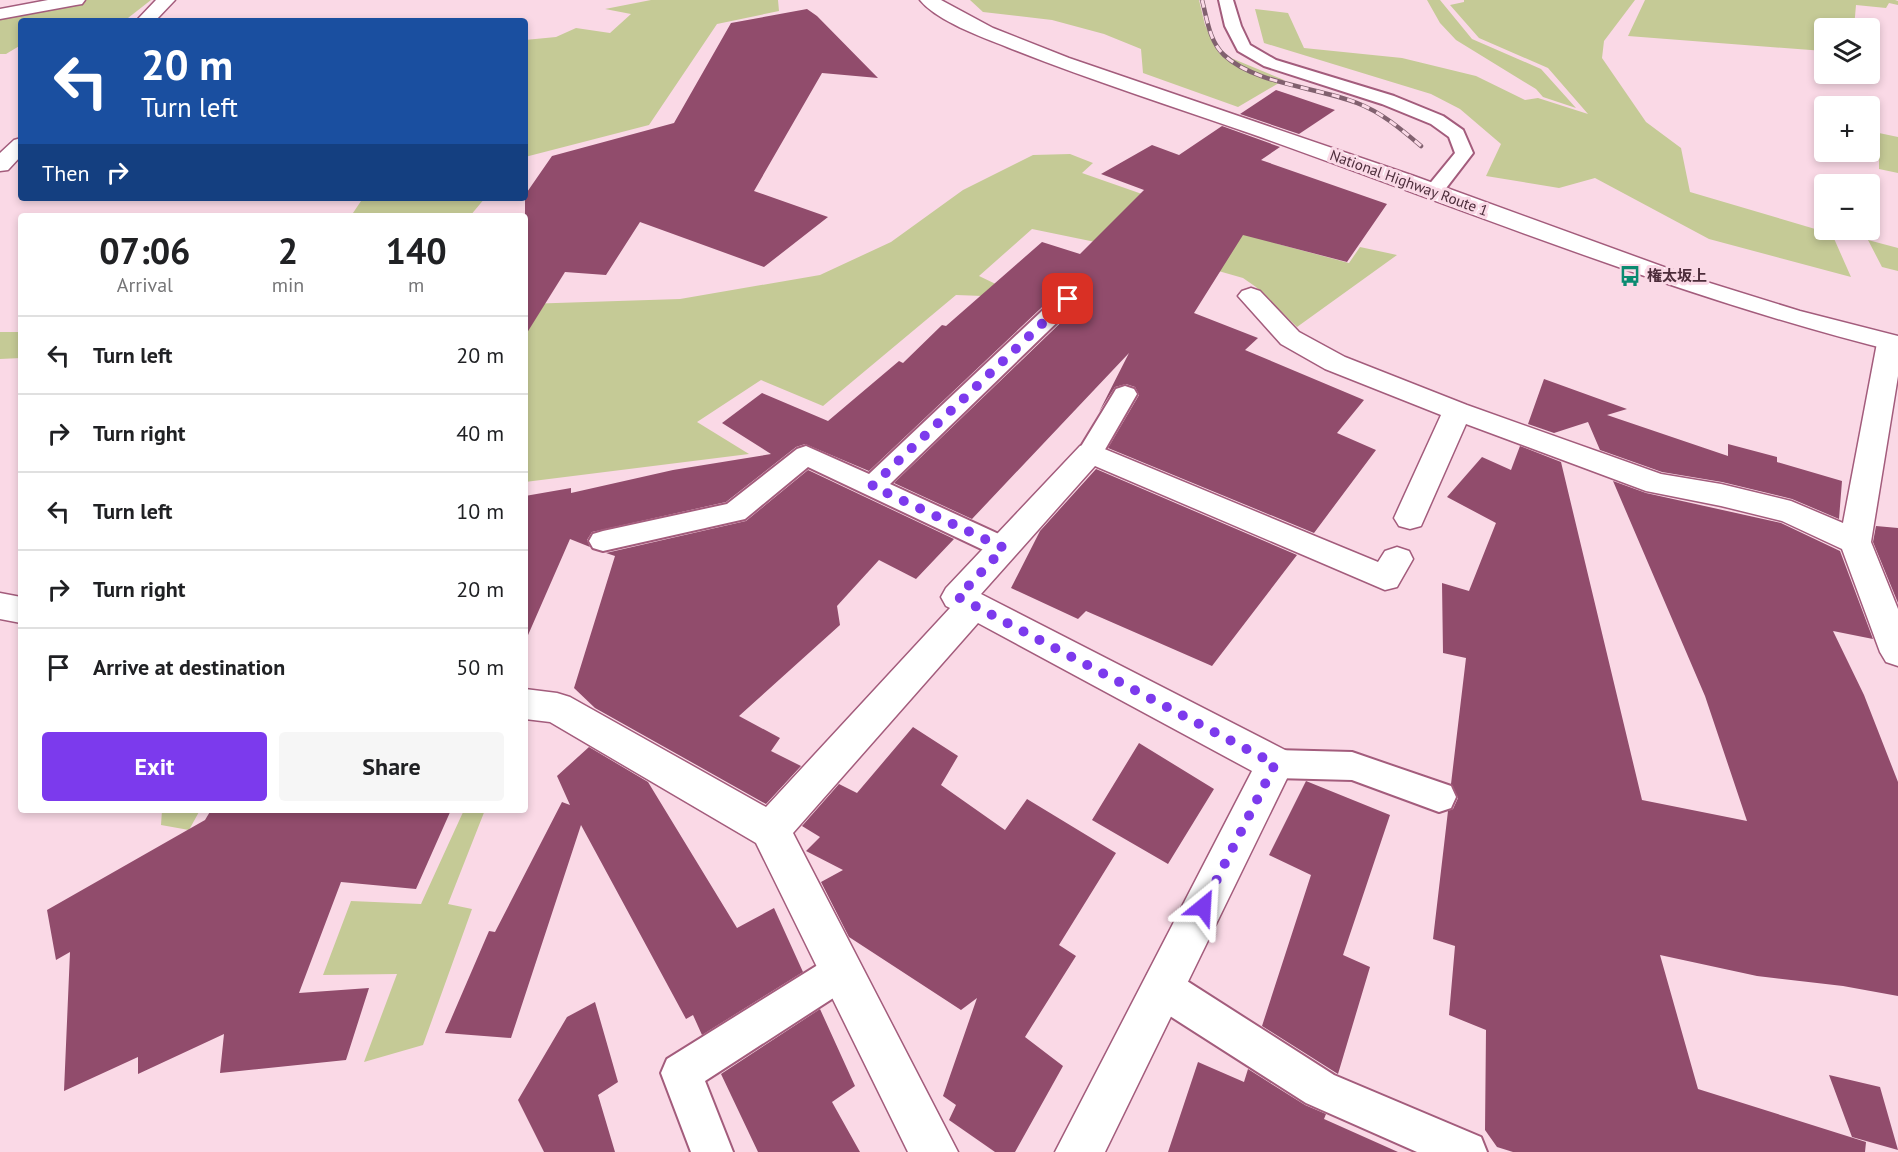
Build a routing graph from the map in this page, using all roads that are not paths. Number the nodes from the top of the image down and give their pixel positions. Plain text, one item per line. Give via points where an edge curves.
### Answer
1 (76, 0) edge
2 (166, 0) edge
3 (929, 0) edge
4 (1226, 0) edge
5 (0, 14) edge
6 (148, 18) edge
7 (18, 147) edge
8 (0, 165) edge
9 (1433, 192) junction
10 (1251, 296) dead end
11 (1068, 299) dead end
12 (1894, 343) edge
13 (1125, 394) dead end
14 (1457, 411) junction
15 (1090, 453) junction
16 (872, 486) junction
17 (1410, 518) dead end
18 (603, 541) dead end
19 (1855, 542) junction
20 (1004, 548) junction
21 (1397, 559) dead end
22 (0, 606) edge
23 (974, 606) junction
24 (18, 609) edge
25 (1898, 652) edge
26 (528, 704) edge
27 (1275, 764) junction
28 (1439, 797) dead end
29 (770, 830) junction
30 (842, 971) junction
31 (1162, 988) junction
32 (712, 1152) edge
33 (934, 1152) edge
34 (1079, 1152) edge
35 (1466, 1152) edge

1 - 5 main road
2 - 6 main road
3 - 9 main road, National Highway Route 1 via 987,32 1062,62
4 - 9 lane via 1244,48 1270,63 1388,100 1437,120 1457,134 1464,153
7 - 8 main road
9 - 12 main road, National Highway Route 1 via 1688,284
10 - 14 main road via 1290,338 1335,363
11 - 16 lane
12 - 19 main road
13 - 15 lane
14 - 17 main road
14 - 19 main road via 1657,484 1791,512
15 - 20 main road
15 - 21 main road via 1385,578
16 - 18 lane via 806,455 735,512
16 - 20 lane
19 - 25 main road
20 - 23 main road via 958,597
22 - 24 main road
23 - 27 main road
23 - 29 main road
26 - 29 main road via 556,708
27 - 28 lane via 1352,766
27 - 31 main road
29 - 30 main road
30 - 32 lane via 681,1073
30 - 33 main road
31 - 34 main road
31 - 35 lane via 1320,1089

